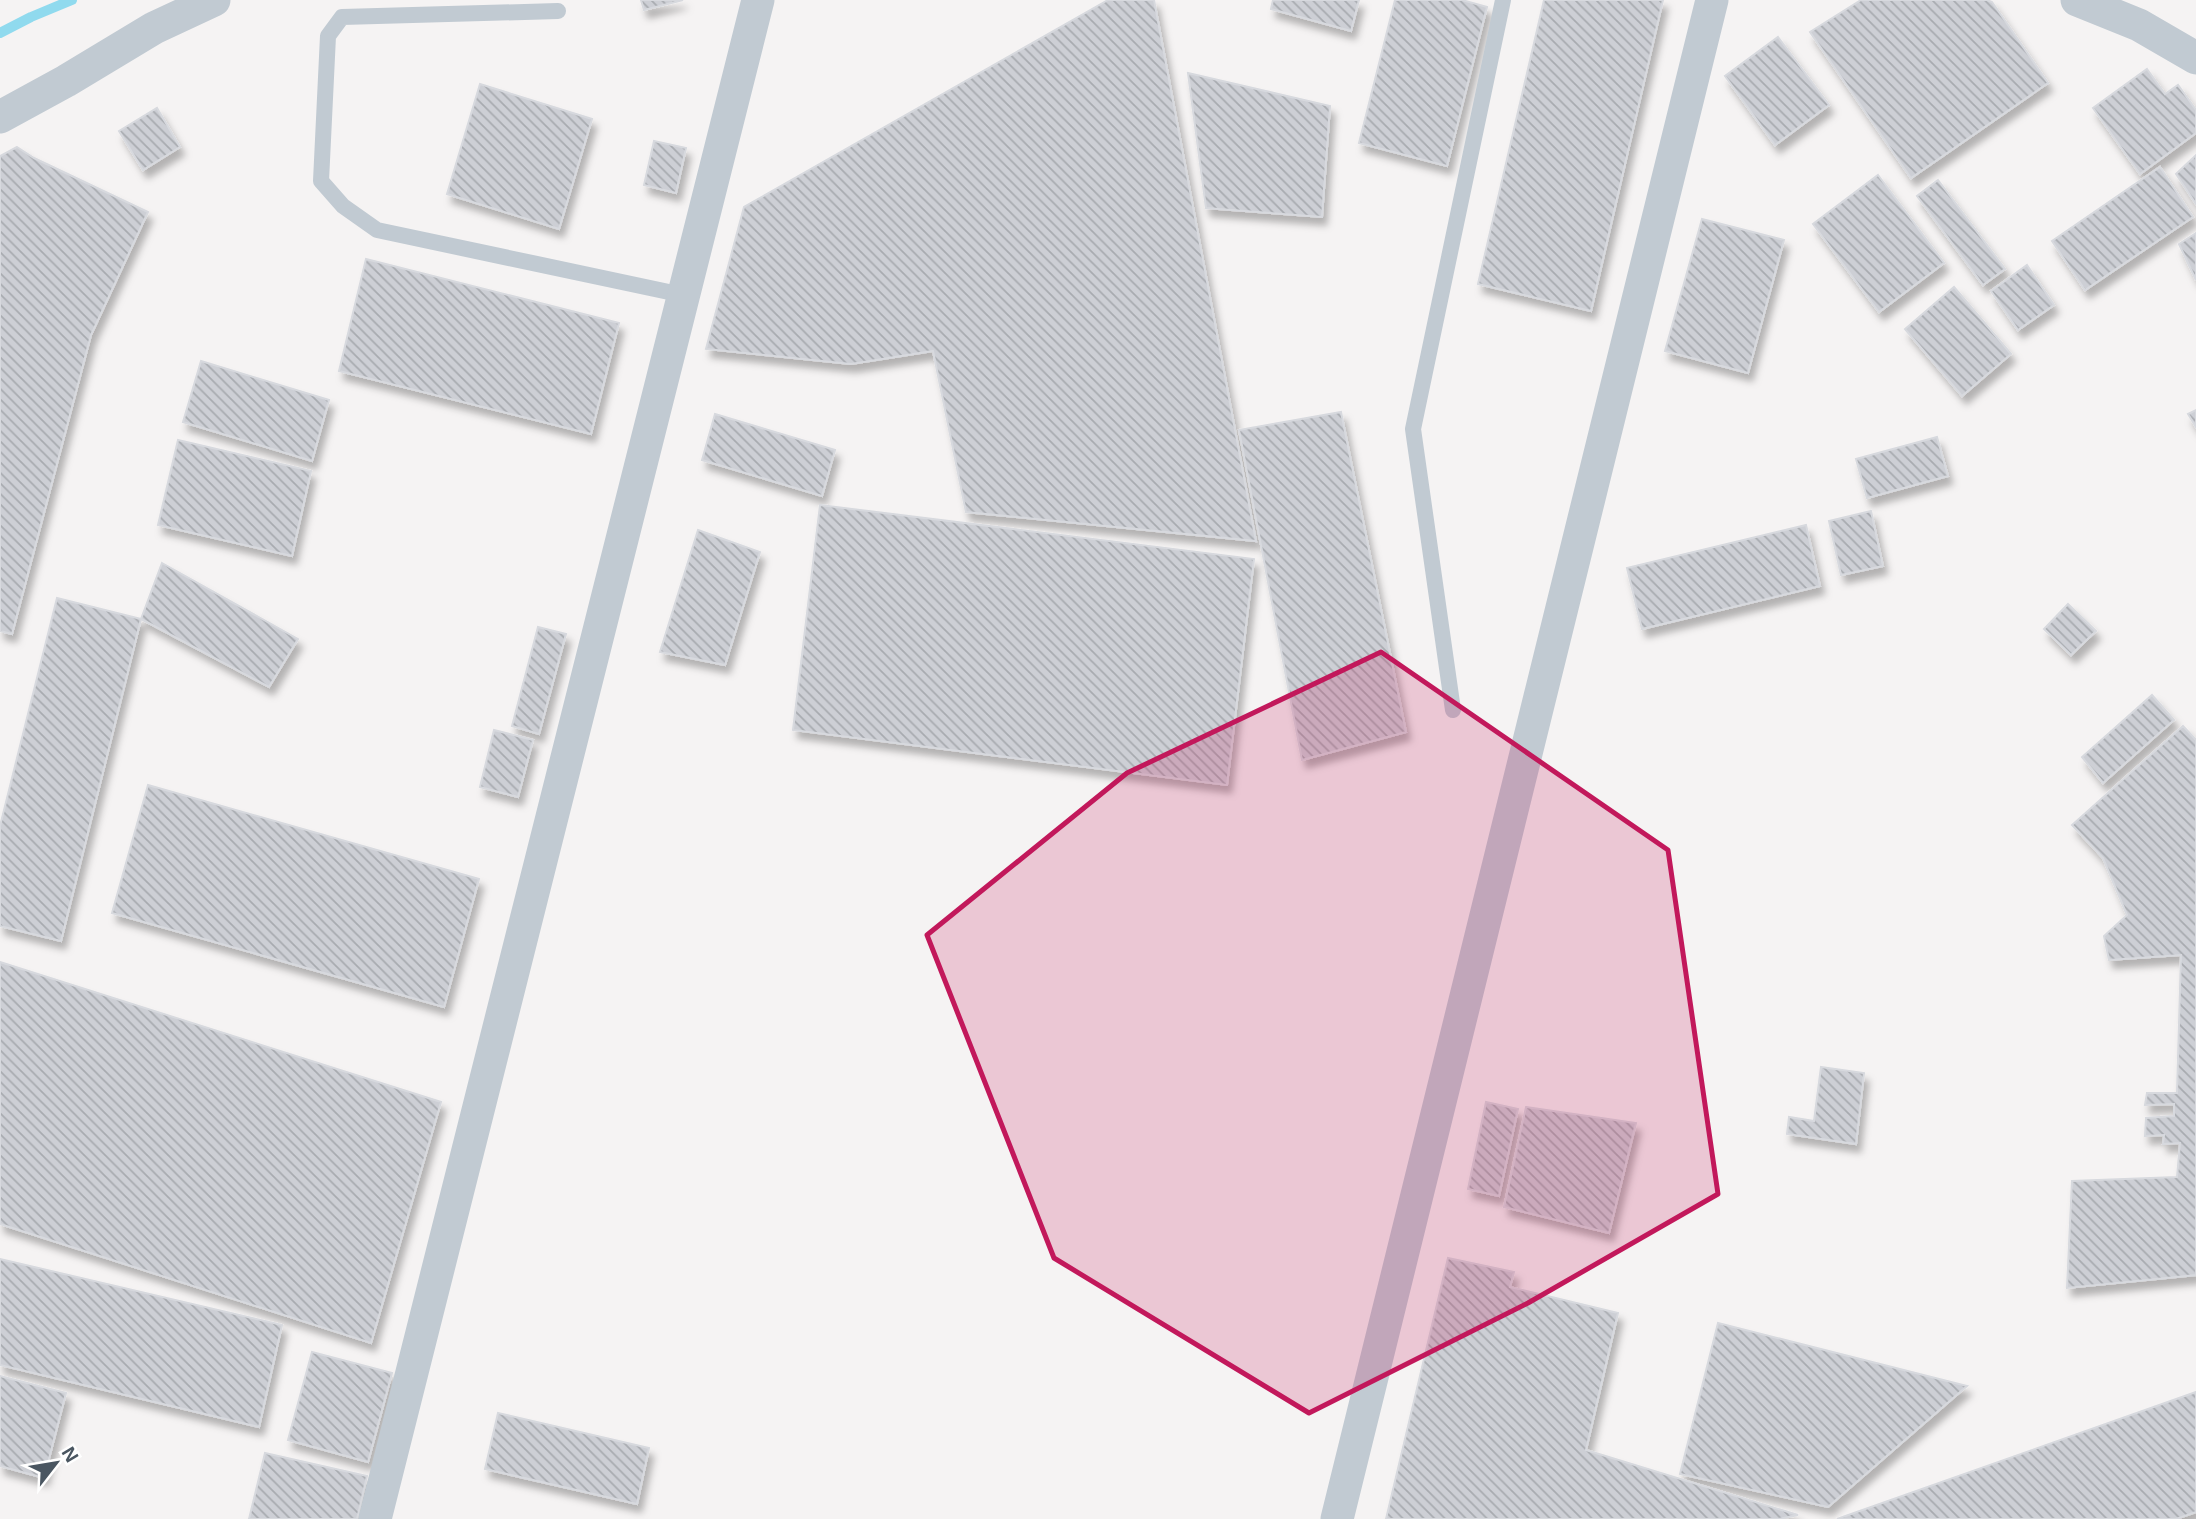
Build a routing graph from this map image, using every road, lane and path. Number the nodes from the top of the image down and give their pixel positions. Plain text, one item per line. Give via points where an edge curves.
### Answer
1 (214, 0) edge
2 (758, 0) edge
3 (1503, 0) edge
4 (1712, 0) edge
5 (2077, 0) edge
6 (558, 11) dead end
7 (2196, 58) edge
8 (0, 117) edge
9 (683, 295) junction
10 (1453, 710) dead end
11 (375, 1519) edge
12 (1337, 1519) edge

1 - 8 street via 155,28
2 - 9 street
3 - 10 lane via 1413,429
4 - 12 street
5 - 7 street via 2139,25
6 - 9 lane via 342,18 328,36 321,181 343,206 377,230
9 - 11 street

